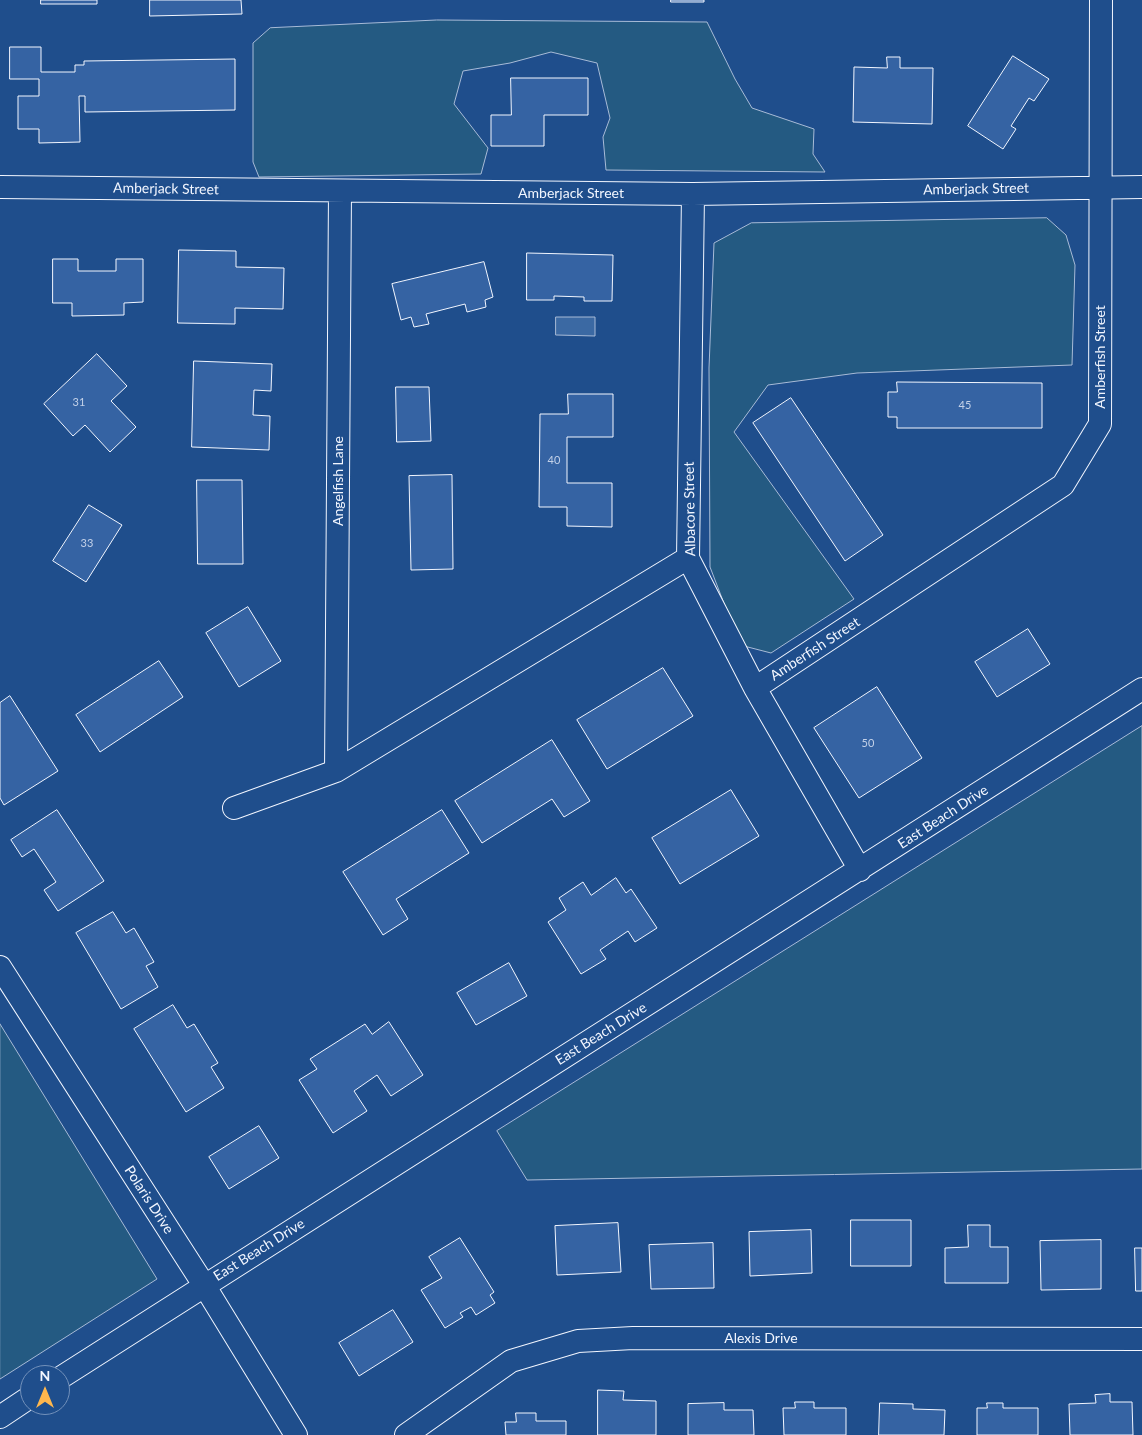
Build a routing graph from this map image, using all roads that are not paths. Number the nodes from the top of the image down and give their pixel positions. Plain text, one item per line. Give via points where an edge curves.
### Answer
1 (1100, 0) edge
2 (0, 187) edge
3 (1100, 187) junction
4 (1142, 187) edge
5 (340, 191) junction
6 (693, 194) junction
7 (688, 558) junction
8 (755, 688) junction
9 (1142, 689) edge
10 (336, 771) junction
11 (234, 808) dead end
12 (860, 870) junction
13 (0, 967) edge
14 (204, 1285) junction
15 (1142, 1339) edge
16 (70, 1372) edge
17 (20, 1404) edge
18 (0, 1417) edge
19 (296, 1435) edge
20 (406, 1435) edge

1 - 3 street, Amberfish Street
2 - 5 street, Amberjack Street
3 - 4 street, Amberjack Street
3 - 6 street, Amberjack Street
3 - 8 street, Amberfish Street via 1100,424 1063,485
5 - 6 street, Amberjack Street
5 - 10 street, Angelfish Lane
6 - 7 street, Albacore Street
7 - 8 street, Albacore Street
7 - 10 street
8 - 12 street, Albacore Street
9 - 12 street, East Beach Drive
10 - 11 street
12 - 14 street, East Beach Drive
13 - 14 street, Polaris Drive
14 - 16 street, East Beach Drive
14 - 19 street, Polaris Drive
15 - 20 street, Alexis Drive via 633,1338 578,1341 511,1361
17 - 18 street

